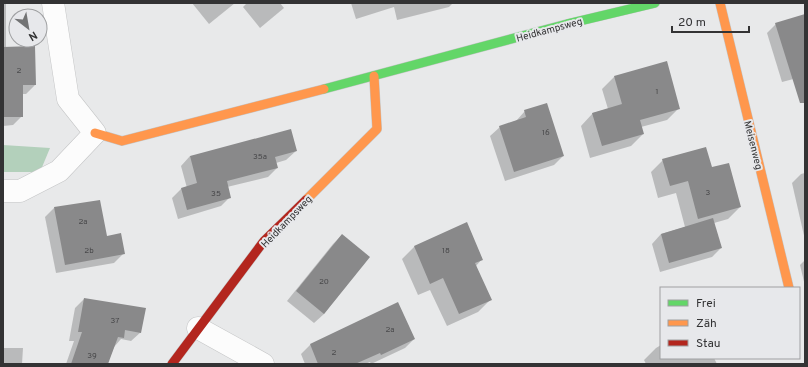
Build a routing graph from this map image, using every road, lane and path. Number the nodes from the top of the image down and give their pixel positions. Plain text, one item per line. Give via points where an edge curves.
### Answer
1 (53, 3) edge
2 (655, 3) edge
3 (720, 3) edge
4 (374, 76) junction
5 (95, 133) junction
6 (3, 191) edge
7 (789, 287) edge
8 (198, 328) junction
9 (172, 364) edge
10 (263, 364) edge

1 - 5 street via 68,99
2 - 4 street, Heidkampsweg
3 - 7 street, Meisenweg
4 - 5 street, Heidkampsweg via 122,141
4 - 8 street, Heidkampsweg via 377,129 264,241
5 - 6 street via 59,170 20,191
8 - 9 street, Heidkampsweg
8 - 10 street

